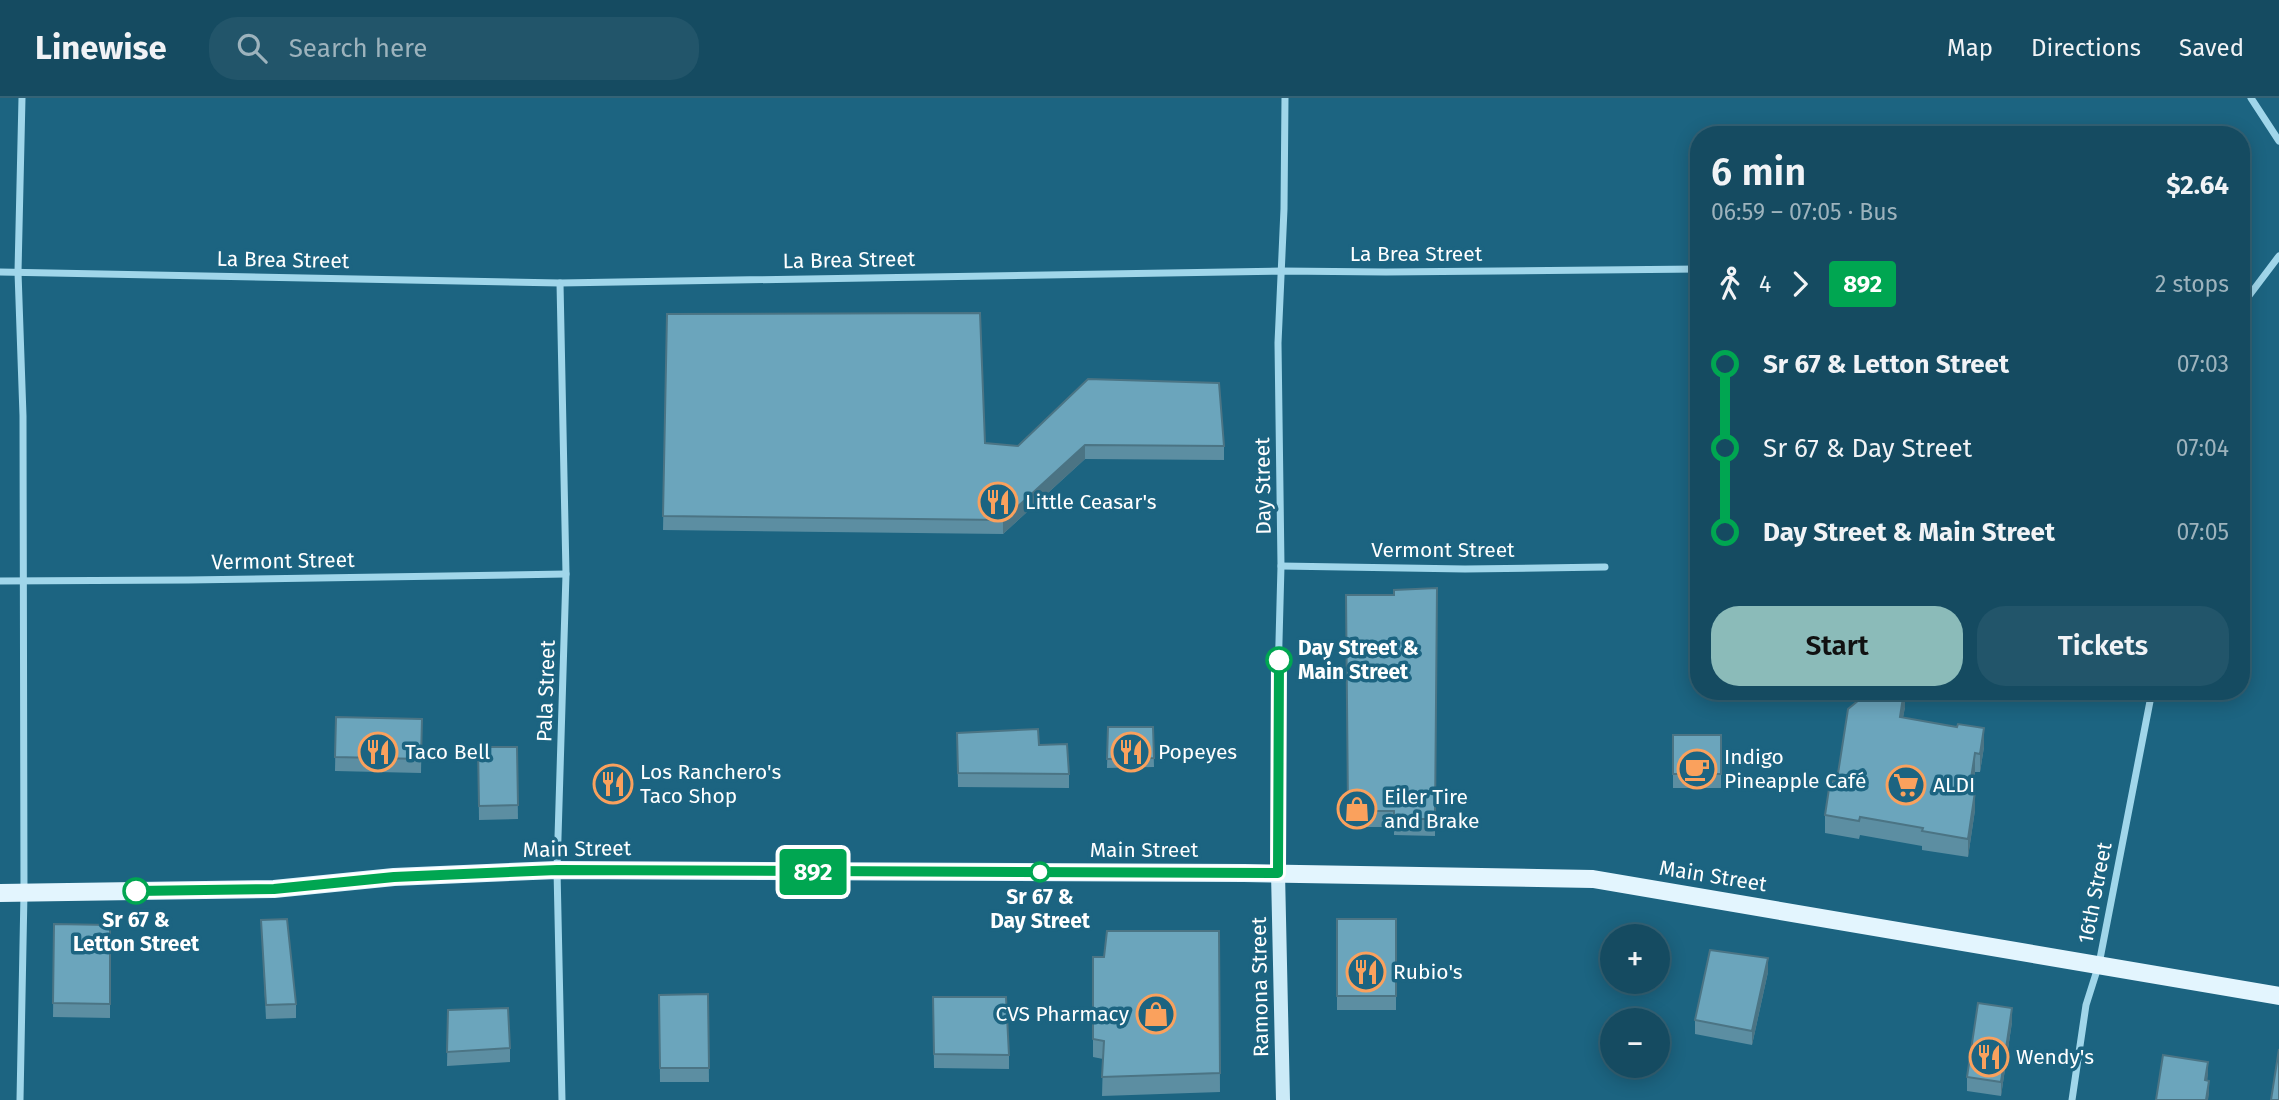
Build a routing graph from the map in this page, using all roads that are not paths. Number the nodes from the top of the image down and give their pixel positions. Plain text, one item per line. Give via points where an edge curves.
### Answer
1 (22, 98) edge
2 (1285, 98) edge
3 (2251, 98) edge
4 (2279, 141) edge
5 (2279, 256) edge
6 (1690, 269) edge
7 (1281, 271) junction
8 (0, 272) edge
9 (18, 272) junction
10 (561, 283) junction
11 (2250, 294) edge
12 (1282, 566) junction
13 (1605, 567) dead end
14 (566, 574) junction
15 (0, 581) edge
16 (23, 581) junction
17 (2150, 700) edge
18 (557, 870) junction
19 (1278, 873) junction
20 (0, 892) edge
21 (24, 893) junction
22 (2099, 964) junction
23 (2279, 996) edge
24 (20, 1100) edge
25 (562, 1100) edge
26 (1283, 1100) edge
27 (2073, 1100) edge

1 - 9 street
2 - 7 street, Day Street
3 - 4 street
5 - 11 street
6 - 7 street, La Brea Street
7 - 10 street, La Brea Street
7 - 12 street, Day Street
8 - 9 street, La Brea Street
9 - 10 street, La Brea Street
9 - 16 street
10 - 14 street, Pala Street
12 - 13 street, Vermont Street
12 - 19 street, Day Street
14 - 16 street, Vermont Street
14 - 18 street, Pala Street
15 - 16 street, Vermont Street
16 - 21 street
17 - 22 street, 16th Street
18 - 19 main road, Main Street
18 - 21 main road, Main Street via 394,877 274,889
18 - 25 street, Pala Street
19 - 22 main road, Main Street via 1593,879
19 - 26 main road, Ramona Street
20 - 21 main road, Main Street
21 - 24 street
22 - 23 main road, Main Street
22 - 27 street, 16th Street via 2086,1005

